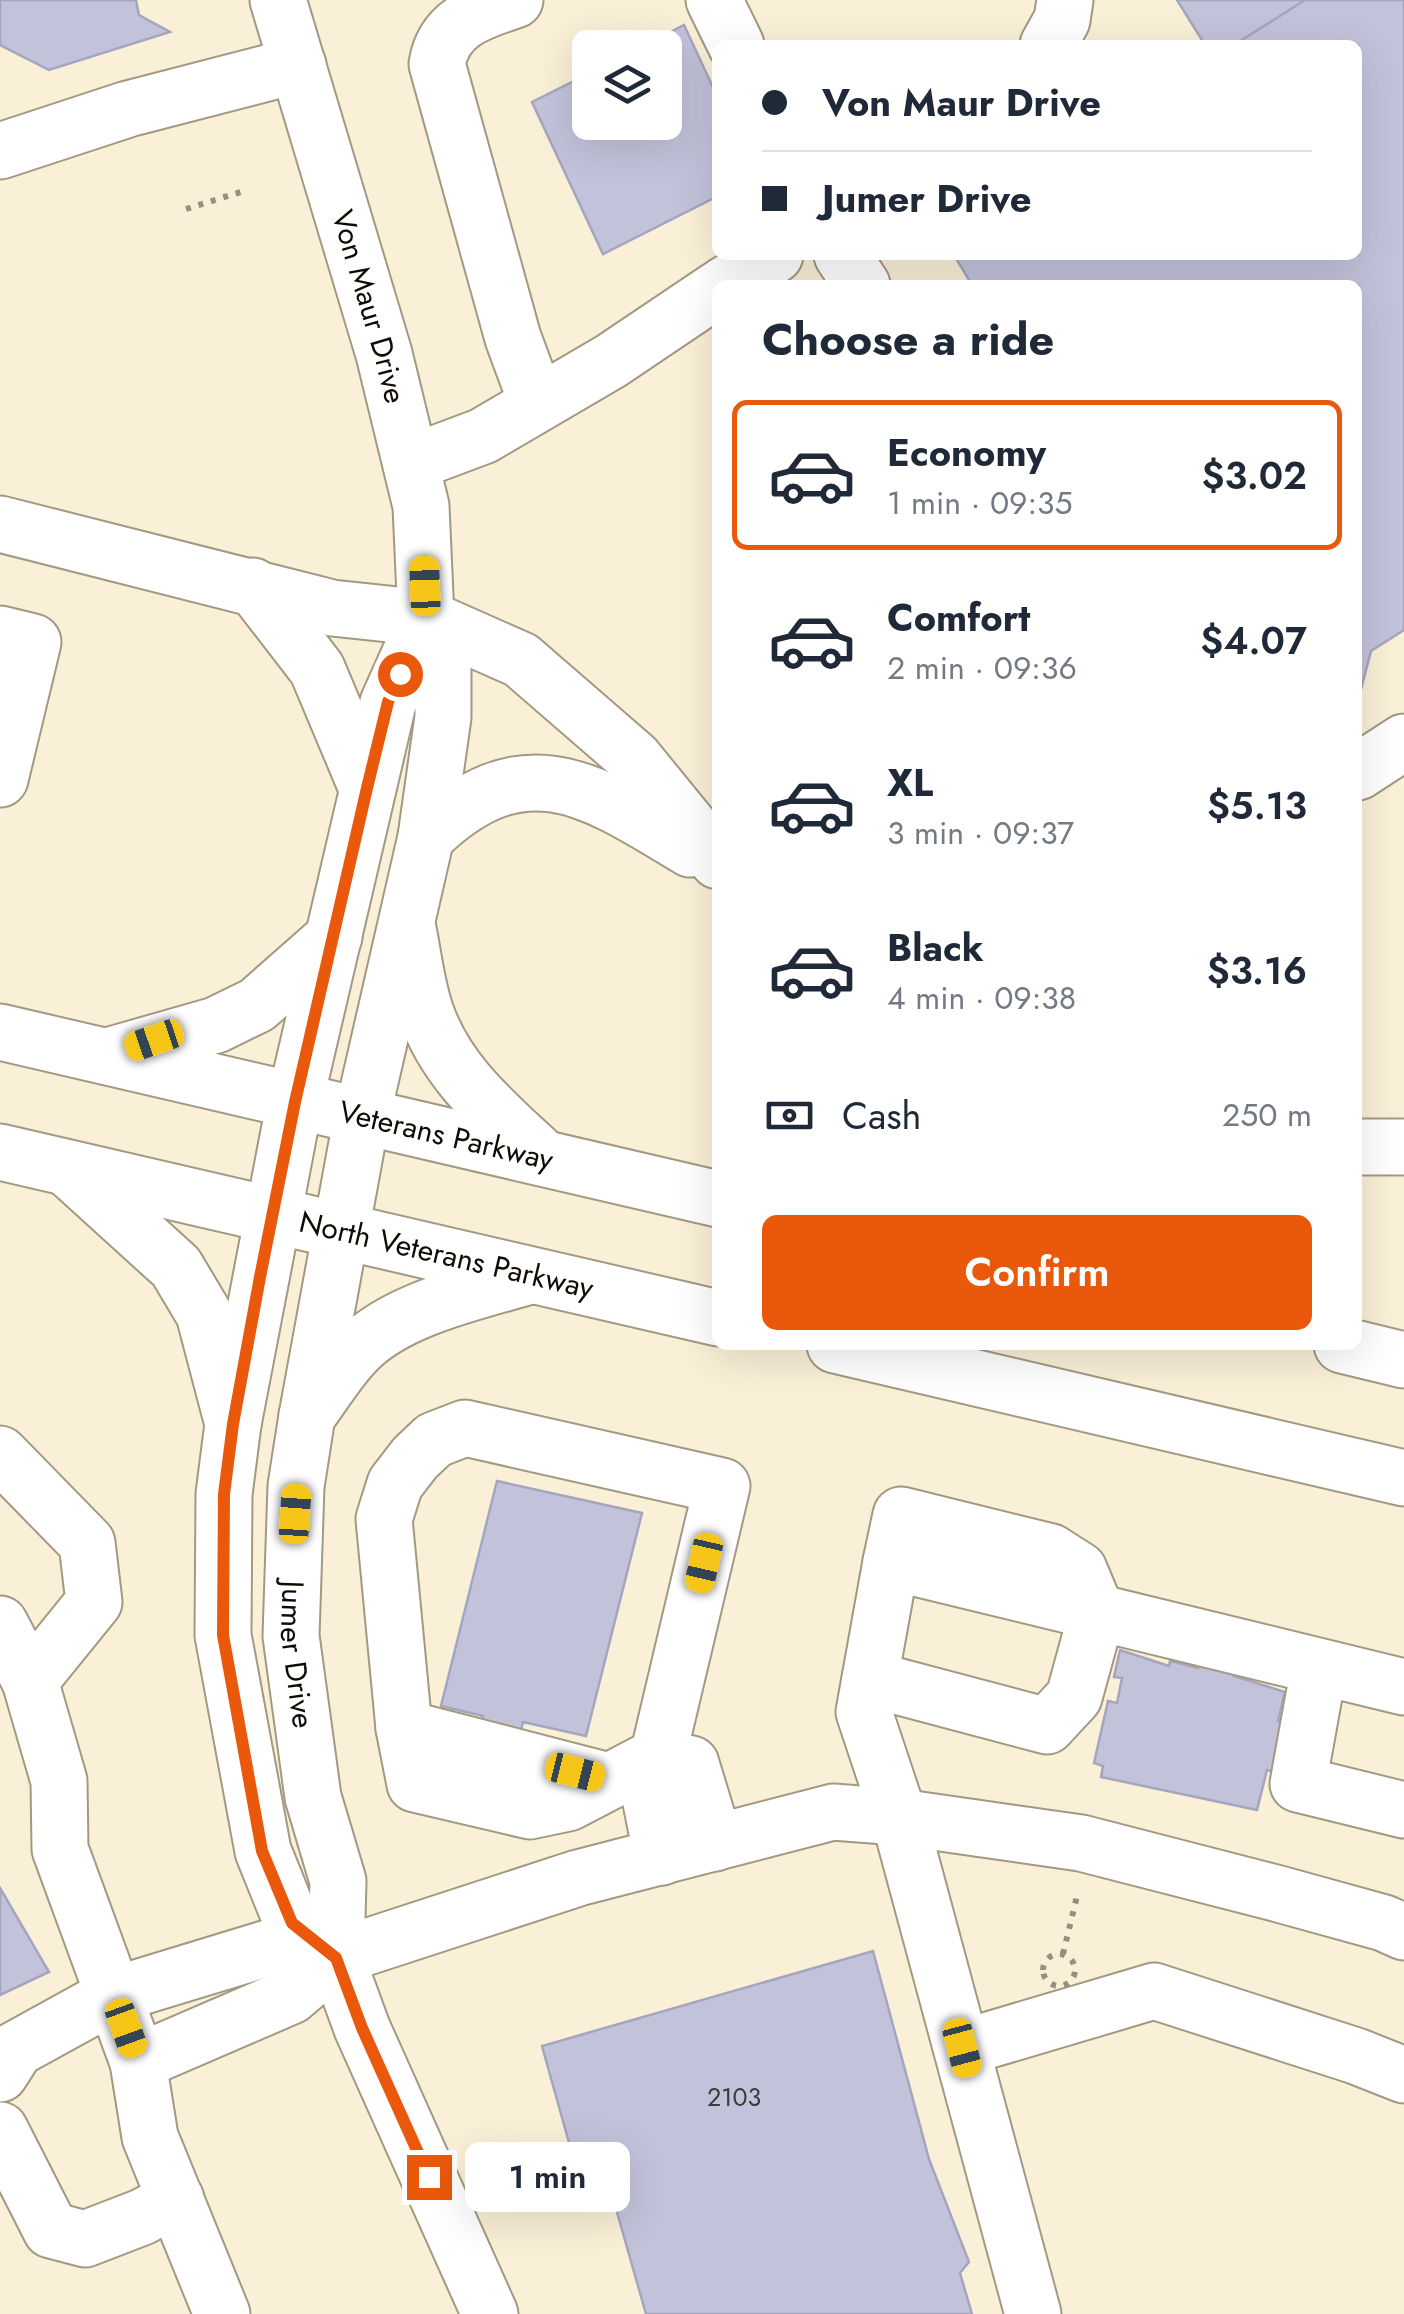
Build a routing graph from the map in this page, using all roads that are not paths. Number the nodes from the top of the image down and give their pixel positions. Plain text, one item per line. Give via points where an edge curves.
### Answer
1 (278, 0) edge
2 (515, 0) edge
3 (714, 0) edge
4 (1065, 0) edge
5 (734, 40) edge
6 (1051, 40) edge
7 (298, 65) junction
8 (0, 151) edge
9 (766, 260) edge
10 (732, 280) edge
11 (712, 293) edge
12 (538, 403) junction
13 (411, 464) junction
14 (0, 524) edge
15 (253, 586) junction
16 (426, 618) junction
17 (0, 634) edge
18 (1404, 742) edge
19 (1362, 769) edge
20 (0, 779) edge
21 (367, 788) junction
22 (426, 837) junction
23 (712, 856) edge
24 (712, 861) edge
25 (408, 924) junction
26 (334, 937) junction
27 (0, 1032) edge
28 (108, 1056) junction
29 (295, 1102) junction
30 (362, 1116) junction
31 (1362, 1147) edge
32 (1404, 1147) edge
33 (0, 1152) edge
34 (543, 1158) junction
35 (67, 1168) junction
36 (712, 1198) edge
37 (272, 1215) junction
38 (340, 1231) junction
39 (534, 1275) junction
40 (712, 1317) edge
41 (856, 1350) edge
42 (1362, 1350) edge
43 (1404, 1360) edge
44 (307, 1416) junction
45 (233, 1424) junction
46 (0, 1454) edge
47 (1404, 1478) edge
48 (1097, 1613) junction
49 (0, 1624) edge
50 (1319, 1668) junction
51 (870, 1679) junction
52 (30, 1681) junction
53 (1404, 1687) edge
54 (658, 1756) junction
55 (1404, 1810) edge
56 (899, 1817) junction
57 (715, 1843) junction
58 (662, 1856) junction
59 (1404, 1932) edge
60 (336, 1958) junction
61 (114, 1995) junction
62 (962, 2048) junction
63 (138, 2062) junction
64 (0, 2074) edge
65 (1404, 2075) edge
66 (0, 2130) edge
67 (176, 2199) junction
68 (222, 2314) edge
69 (490, 2314) edge
70 (1033, 2314) edge

1 - 7 main road, Von Maur Drive
2 - 12 main road via 462,21 440,46 437,64
3 - 5 main road
4 - 6 main road
7 - 8 main road
7 - 13 main road, Von Maur Drive
9 - 10 main road
11 - 12 main road
12 - 13 main road via 482,436
13 - 16 main road, Von Maur Drive via 422,506
14 - 15 main road
15 - 16 main road via 332,608
15 - 21 main road via 317,669
16 - 21 main road, Von Maur Drive via 388,702
16 - 22 main road, Von Maur Drive via 443,670 443,717
16 - 23 main road via 520,660 634,758
17 - 20 main road via 33,642
18 - 19 main road
21 - 26 main road, Von Maur Drive
22 - 24 main road via 478,796 511,784 552,783 608,800
22 - 25 main road, Von Maur Drive
25 - 30 main road, Von Maur Drive
25 - 34 main road via 425,1010 449,1060 470,1090
26 - 28 main road via 257,1005 216,1025
26 - 29 main road, Von Maur Drive
27 - 28 main road, Veterans Parkway
28 - 29 main road, Veterans Parkway
29 - 30 main road, Veterans Parkway
29 - 37 main road
30 - 34 main road, Veterans Parkway
30 - 38 main road, Von Maur Drive
31 - 32 main road
33 - 35 main road, North Veterans Parkway
34 - 36 main road, Veterans Parkway
35 - 37 main road, North Veterans Parkway
35 - 45 main road via 176,1267 204,1314
37 - 38 main road, North Veterans Parkway
37 - 45 main road
38 - 39 main road, North Veterans Parkway
38 - 44 main road, Jumer Drive
39 - 40 main road, North Veterans Parkway
39 - 44 main road via 448,1301 388,1329 360,1347
41 - 47 main road
42 - 43 main road
44 - 60 main road, Jumer Drive via 296,1486 292,1636 314,1797 338,1881
45 - 60 main road via 224,1494 223,1635 262,1851 292,1923
46 - 52 main road via 87,1543 94,1602
48 - 50 main road
48 - 51 main road via 1074,1698 1046,1726
48 - 51 main road via 1079,1570 1051,1552 902,1515
49 - 52 main road
50 - 53 main road
50 - 55 main road via 1298,1784
51 - 56 main road via 864,1712
52 - 61 main road via 59,1781 60,1849
54 - 54 main road via 722,1486 465,1428 434,1440 395,1484 384,1520 404,1728 416,1784 530,1811 568,1803
54 - 57 main road via 691,1764
54 - 58 main road via 647,1782
56 - 57 main road via 833,1812
56 - 59 main road via 1089,1845
56 - 62 main road
57 - 58 main road
58 - 60 main road
60 - 61 main road via 268,1948
60 - 63 main road via 291,1996
60 - 69 main road, Jumer Drive
61 - 63 main road
61 - 64 main road via 16,2049
62 - 65 main road via 1154,1990
62 - 70 main road
63 - 67 main road via 150,2137
66 - 67 main road via 51,2230 85,2239
67 - 68 main road

